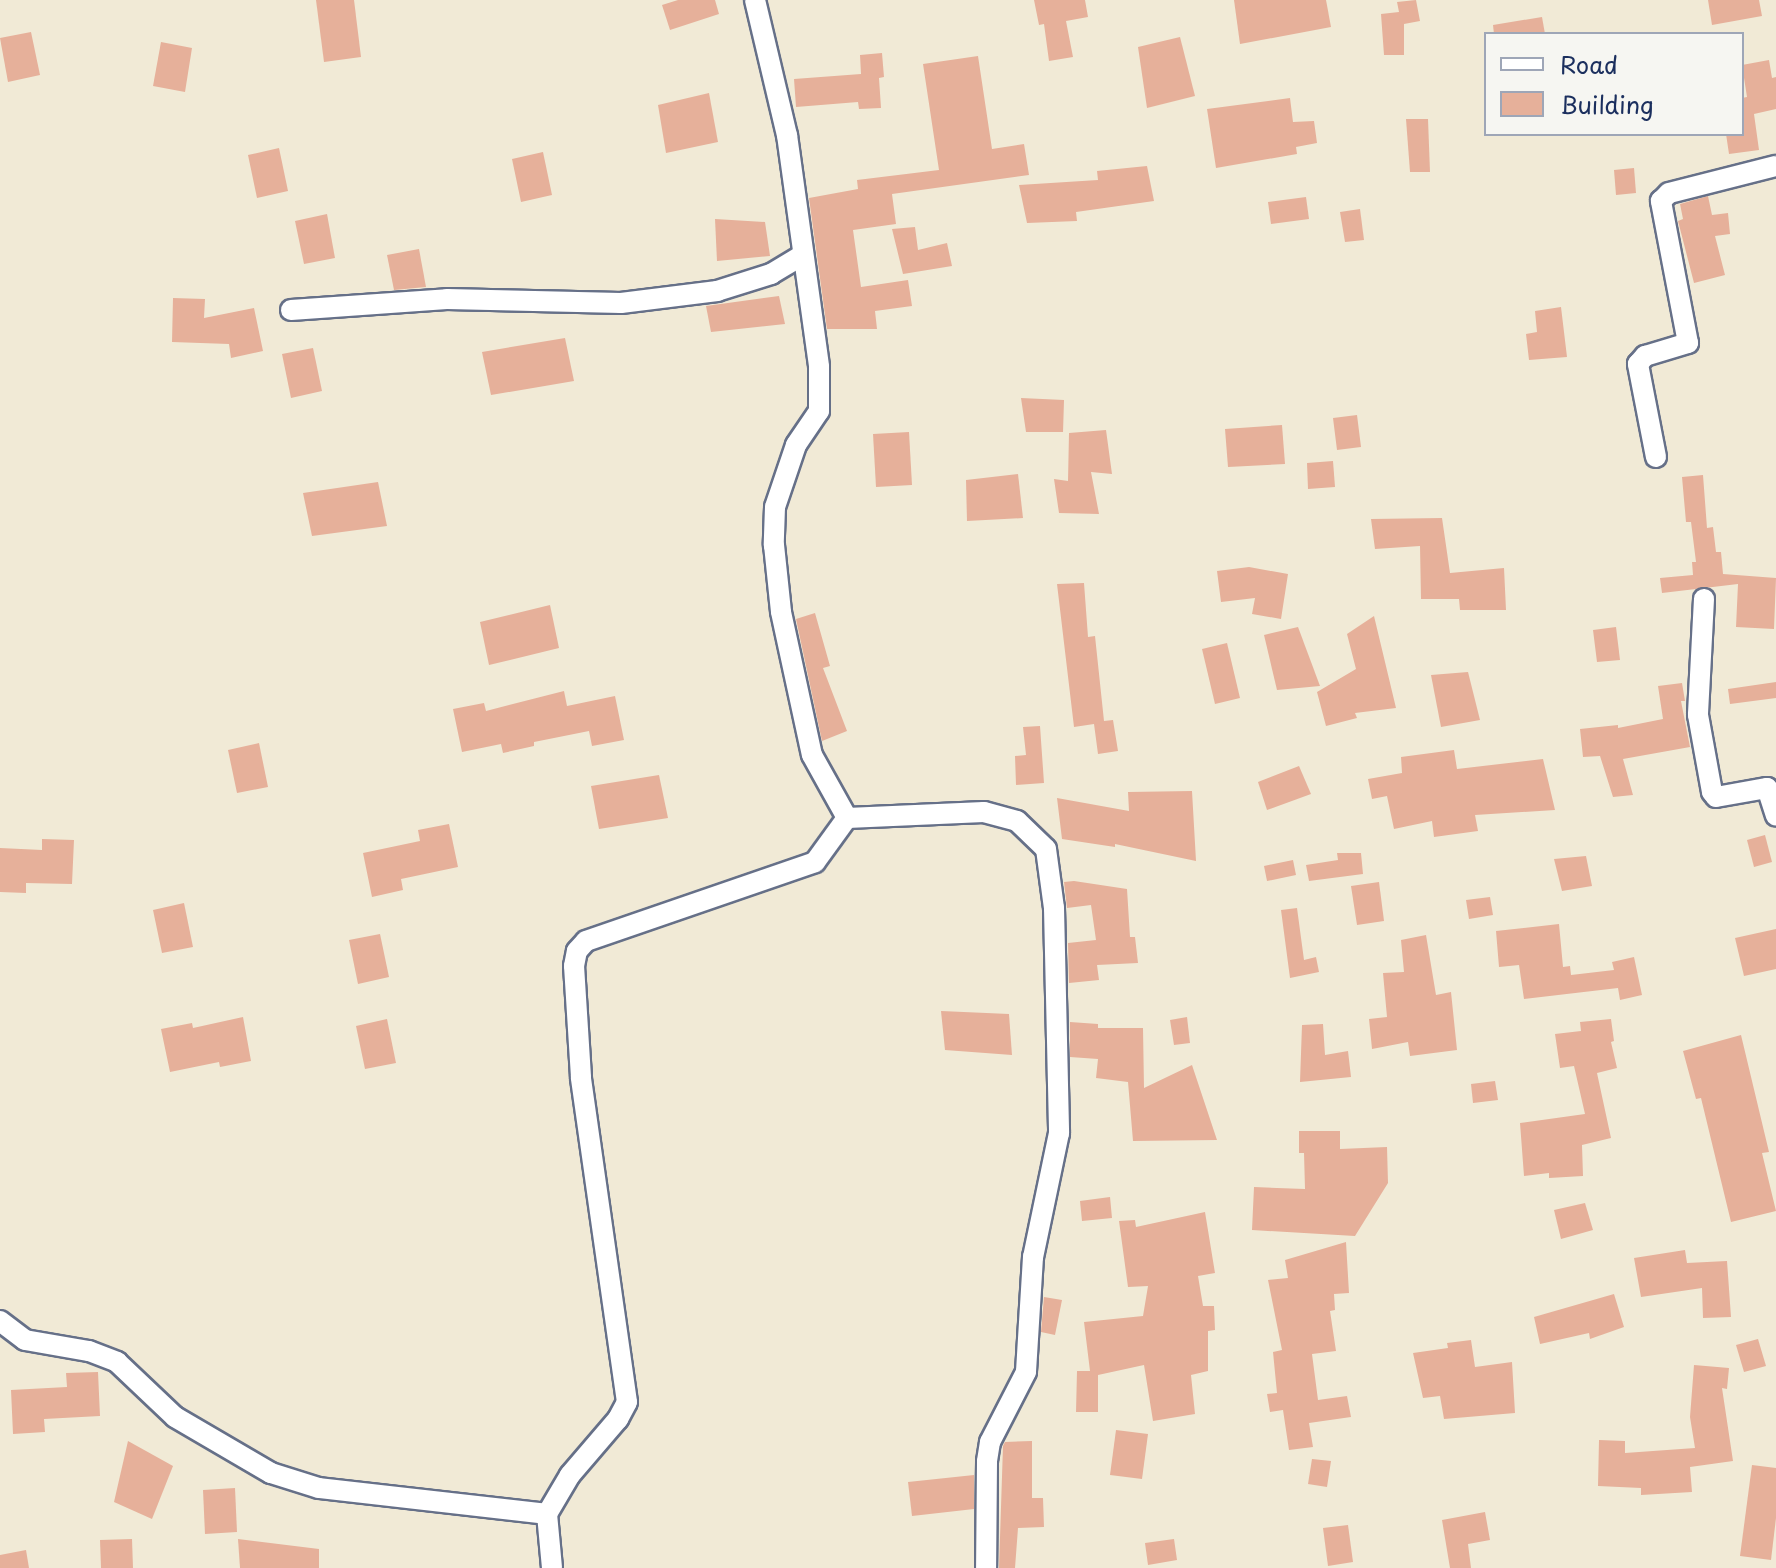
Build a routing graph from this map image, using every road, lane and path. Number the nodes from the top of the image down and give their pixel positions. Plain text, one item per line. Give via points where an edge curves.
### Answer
1 (755, 0) edge
2 (1776, 166) edge
3 (803, 255) junction
4 (291, 310) dead end
5 (1656, 457) dead end
6 (1704, 599) dead end
7 (1772, 786) edge
8 (1776, 816) edge
9 (847, 818) junction
10 (0, 1321) edge
11 (547, 1514) junction
12 (552, 1568) edge
13 (986, 1568) edge

1 - 3 street via 787,135
2 - 5 street via 1669,193 1661,201 1688,343 1645,356 1638,364
3 - 4 street via 771,274 717,291 621,303 447,299
3 - 9 street via 819,367 819,411 796,445 775,507 774,545 781,612 812,755
6 - 7 street via 1698,715 1712,792 1716,797
7 - 8 street
9 - 11 street via 815,862 586,941 577,951 581,1077 627,1402
9 - 13 street via 984,812 1017,821 1046,849 1054,908 1059,1133 1033,1257 1026,1372 990,1442
10 - 11 street via 25,1340 89,1351 117,1362 175,1417 271,1473 319,1488
11 - 12 street

